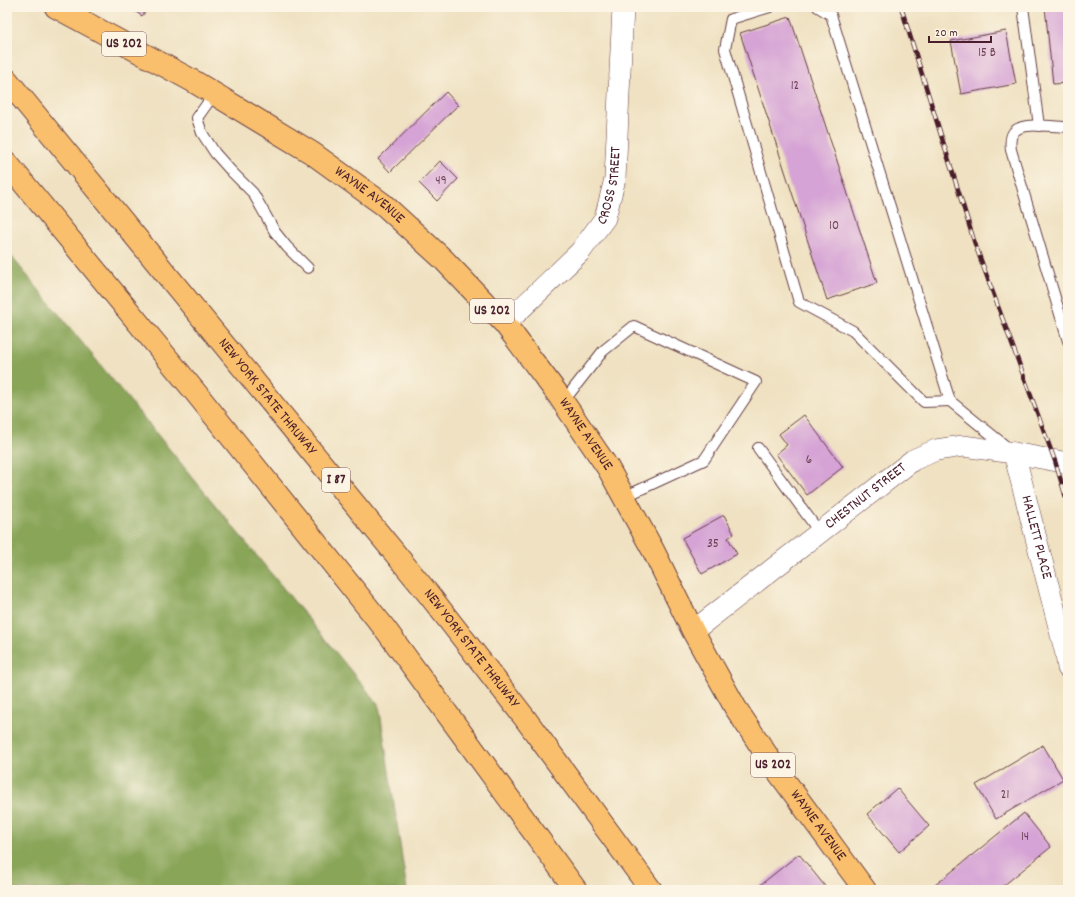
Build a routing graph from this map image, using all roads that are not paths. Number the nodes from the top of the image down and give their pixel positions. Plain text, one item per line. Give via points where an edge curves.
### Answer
1 (56, 7) edge
2 (88, 7) edge
3 (623, 7) edge
4 (770, 7) edge
5 (818, 7) edge
6 (1023, 7) edge
7 (7, 80) edge
8 (192, 81) junction
9 (214, 94) junction
10 (1038, 126) junction
11 (1068, 127) edge
12 (7, 163) edge
13 (308, 268) dead end
14 (505, 324) junction
15 (1068, 341) edge
16 (950, 401) junction
17 (563, 402) junction
18 (758, 448) dead end
19 (1014, 453) junction
20 (1068, 463) edge
21 (624, 497) junction
22 (820, 533) junction
23 (694, 631) junction
24 (1068, 668) edge
25 (576, 890) edge
26 (651, 890) edge
27 (865, 890) edge

1 - 8 main road, WAYNE AVENUE / US 202
2 - 8 main road, WAYNE AVENUE / US 202
3 - 14 street, CROSS STREET via 615,179 605,218 580,252
4 - 16 lane via 731,19 725,49 799,302 853,331 924,402
5 - 16 lane via 831,15
6 - 10 lane
7 - 26 main road, NEW YORK STATE THRUWAY / I 87 via 430,596 524,717
8 - 9 main road, WAYNE AVENUE / US 202
9 - 13 lane via 197,118 202,133 219,157 253,193 286,247
9 - 14 main road, WAYNE AVENUE / US 202 via 312,153 384,205 443,259
10 - 11 lane
10 - 15 lane via 1024,126 1015,130 1010,140 1010,150
12 - 25 main road via 192,387 386,630
14 - 17 main road, WAYNE AVENUE / US 202
16 - 19 lane
17 - 21 main road, WAYNE AVENUE / US 202 via 608,468
17 - 21 lane via 603,351 634,326 756,382 704,460
18 - 22 lane
19 - 20 street, CHESTNUT STREET
19 - 22 street, CHESTNUT STREET via 963,446 936,450 913,460
19 - 24 street, HALLETT PLACE
21 - 23 main road, WAYNE AVENUE / US 202
22 - 23 street, CHESTNUT STREET
23 - 27 main road, WAYNE AVENUE / US 202 via 735,707 776,770

